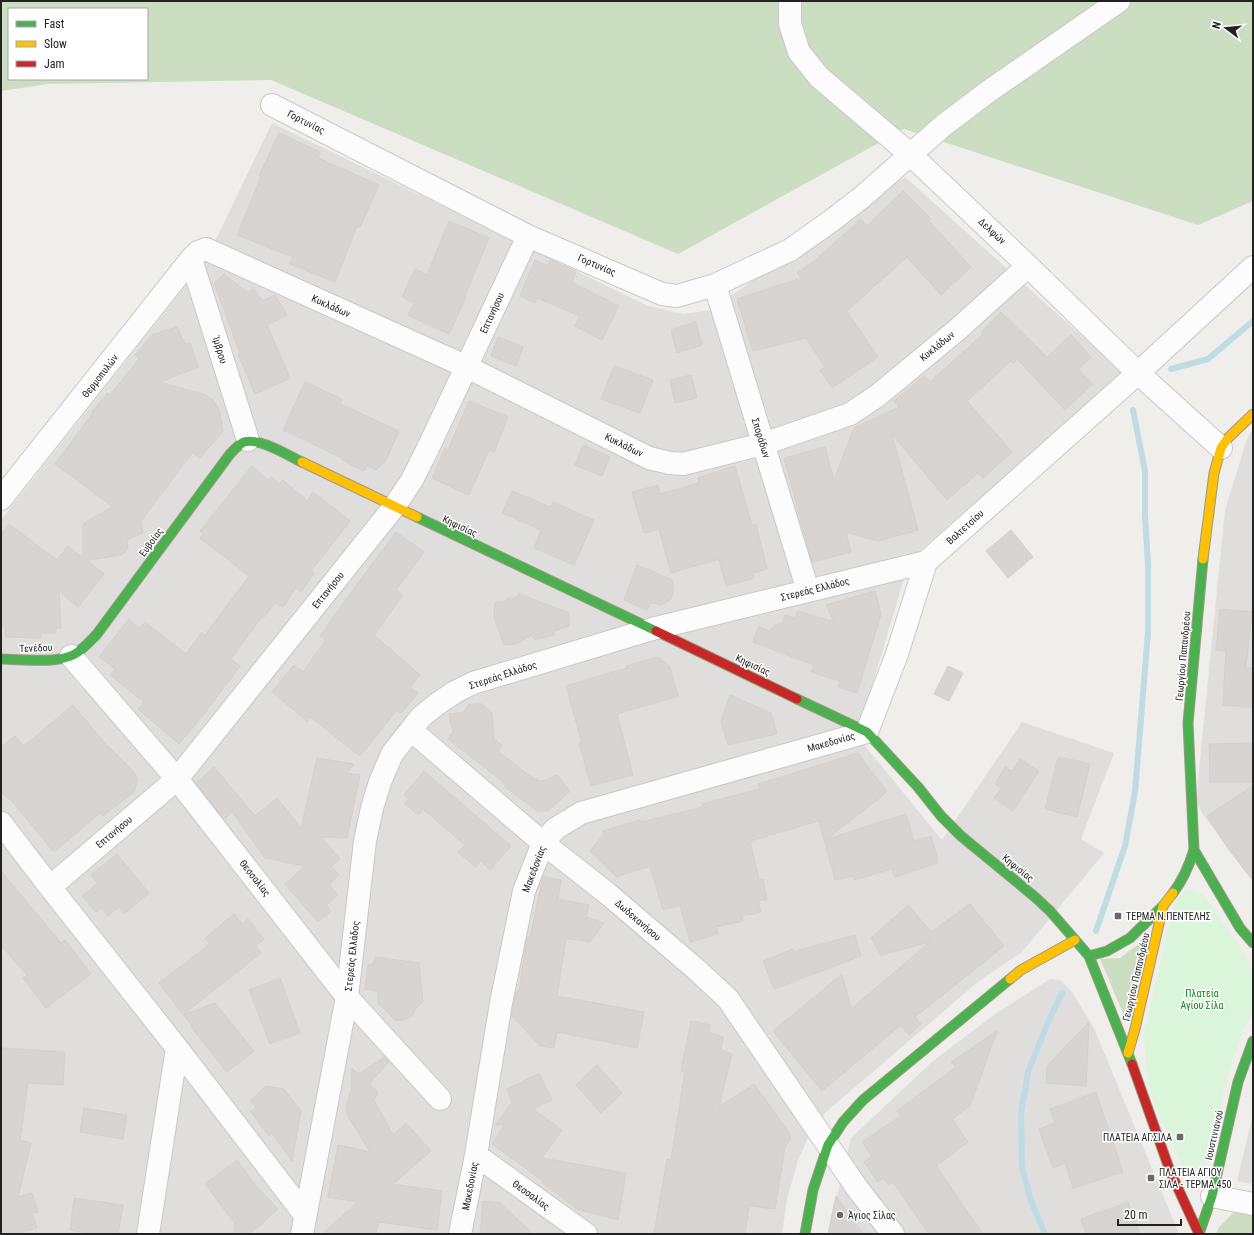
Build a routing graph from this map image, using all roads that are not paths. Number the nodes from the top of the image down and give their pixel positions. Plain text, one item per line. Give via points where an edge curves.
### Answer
1 (790, 1) edge
2 (1119, 1) edge
3 (272, 105) dead end
4 (911, 155) junction
5 (528, 236) junction
6 (194, 256) junction
7 (1028, 266) junction
8 (1253, 267) edge
9 (715, 285) junction
10 (467, 367) junction
11 (1138, 373) junction
12 (1253, 414) edge
13 (248, 440) junction
14 (763, 444) junction
15 (1221, 448) junction
16 (1, 499) edge
17 (394, 507) junction
18 (926, 562) junction
19 (808, 591) junction
20 (652, 629) junction
21 (71, 656) junction
22 (1, 659) edge
23 (411, 730) junction
24 (867, 732) junction
25 (177, 779) junction
26 (1, 823) edge
27 (543, 843) junction
28 (1194, 850) junction
29 (50, 887) junction
30 (1163, 906) junction
31 (1076, 940) junction
32 (1253, 943) edge
33 (1088, 956) junction
34 (347, 997) junction
35 (1253, 1041) edge
36 (177, 1048) junction
37 (1128, 1053) junction
38 (440, 1099) dead end
39 (828, 1145) junction
40 (476, 1155) junction
41 (1212, 1196) junction
42 (1253, 1204) edge
43 (303, 1225) edge
44 (148, 1234) edge
45 (460, 1234) edge
46 (586, 1234) edge
47 (805, 1234) edge
48 (893, 1234) edge
49 (1199, 1234) edge

1 - 4 street, Δελφών via 790,24 799,52 819,78
2 - 4 street, Γορτυνίας via 989,91 944,125
3 - 5 street, Γορτυνίας
4 - 7 street, Δελφών
4 - 9 street, Γορτυνίας via 862,197 790,250
5 - 9 street, Γορτυνίας via 662,294 677,296
5 - 10 street, Επτανήσου
6 - 10 street, Κυκλάδων via 206,249
6 - 13 street, Ίμβρου
6 - 16 street, Θερμοπυλών
7 - 11 street, Δελφών
7 - 14 street, Κυκλάδων via 958,330 877,396 850,414
8 - 11 street, Βαλτετσίου
9 - 14 street, Σποράδων
10 - 14 street, Κυκλάδων via 656,460 682,464
10 - 17 street, Επτανήσου via 412,480
11 - 15 street, Δελφών
11 - 18 street, Βαλτετσίου
12 - 15 street, Γεωργίου Παπανδρέου
13 - 17 street, Κηφισίας via 262,443
13 - 21 street, Ευβοίας via 230,454 97,634
14 - 19 street, Σποράδων
15 - 28 street, Γεωργίου Παπανδρέου via 1214,472 1206,529 1188,723
17 - 20 street, Κηφισίας
17 - 25 street, Επτανήσου
18 - 19 street, Στερεάς Ελλάδος
18 - 24 street via 897,654
19 - 20 street, Στερεάς Ελλάδος
20 - 23 street, Στερεάς Ελλάδος via 473,683 437,704 421,717
20 - 24 street, Κηφισίας
21 - 22 street, Τενέδου via 47,660
21 - 25 street, Θεσσαλίας
23 - 27 street, Δωδεκανήσου
23 - 34 street, Στερεάς Ελλάδος via 392,754 372,808 365,841
24 - 27 street, Μακεδονίας via 581,813 555,829
24 - 31 street, Κηφισίας via 961,836 1035,897
25 - 29 street, Επτανήσου
25 - 34 street, Θεσσαλίας
26 - 29 street
27 - 39 street, Δωδεκανήσου via 608,894 728,999
27 - 40 street, Μακεδονίας via 524,891 501,1003
28 - 30 street, Γεωργίου Παπανδρέου via 1181,882
28 - 32 street via 1240,928
29 - 36 street
30 - 33 street, Γεωργίου Παπανδρέου via 1130,938 1107,951
30 - 37 street, Γεωργίου Παπανδρέου
31 - 33 street, Κηφισίας
31 - 39 street via 1021,970 924,1049 863,1100 843,1122
33 - 37 street, Κηφισίας
34 - 38 street, Θεσσαλίας
34 - 43 street, Στερεάς Ελλάδος
35 - 41 street, Ιουστινιανού via 1238,1082
36 - 43 street
36 - 44 street
37 - 49 street, Κηφισίας via 1170,1172
39 - 47 street via 813,1190
39 - 48 street, Δωδεκανήσου
40 - 45 street, Μακεδονίας
40 - 46 street, Θεσσαλίας
41 - 42 street
41 - 49 street, Ιουστινιανού

